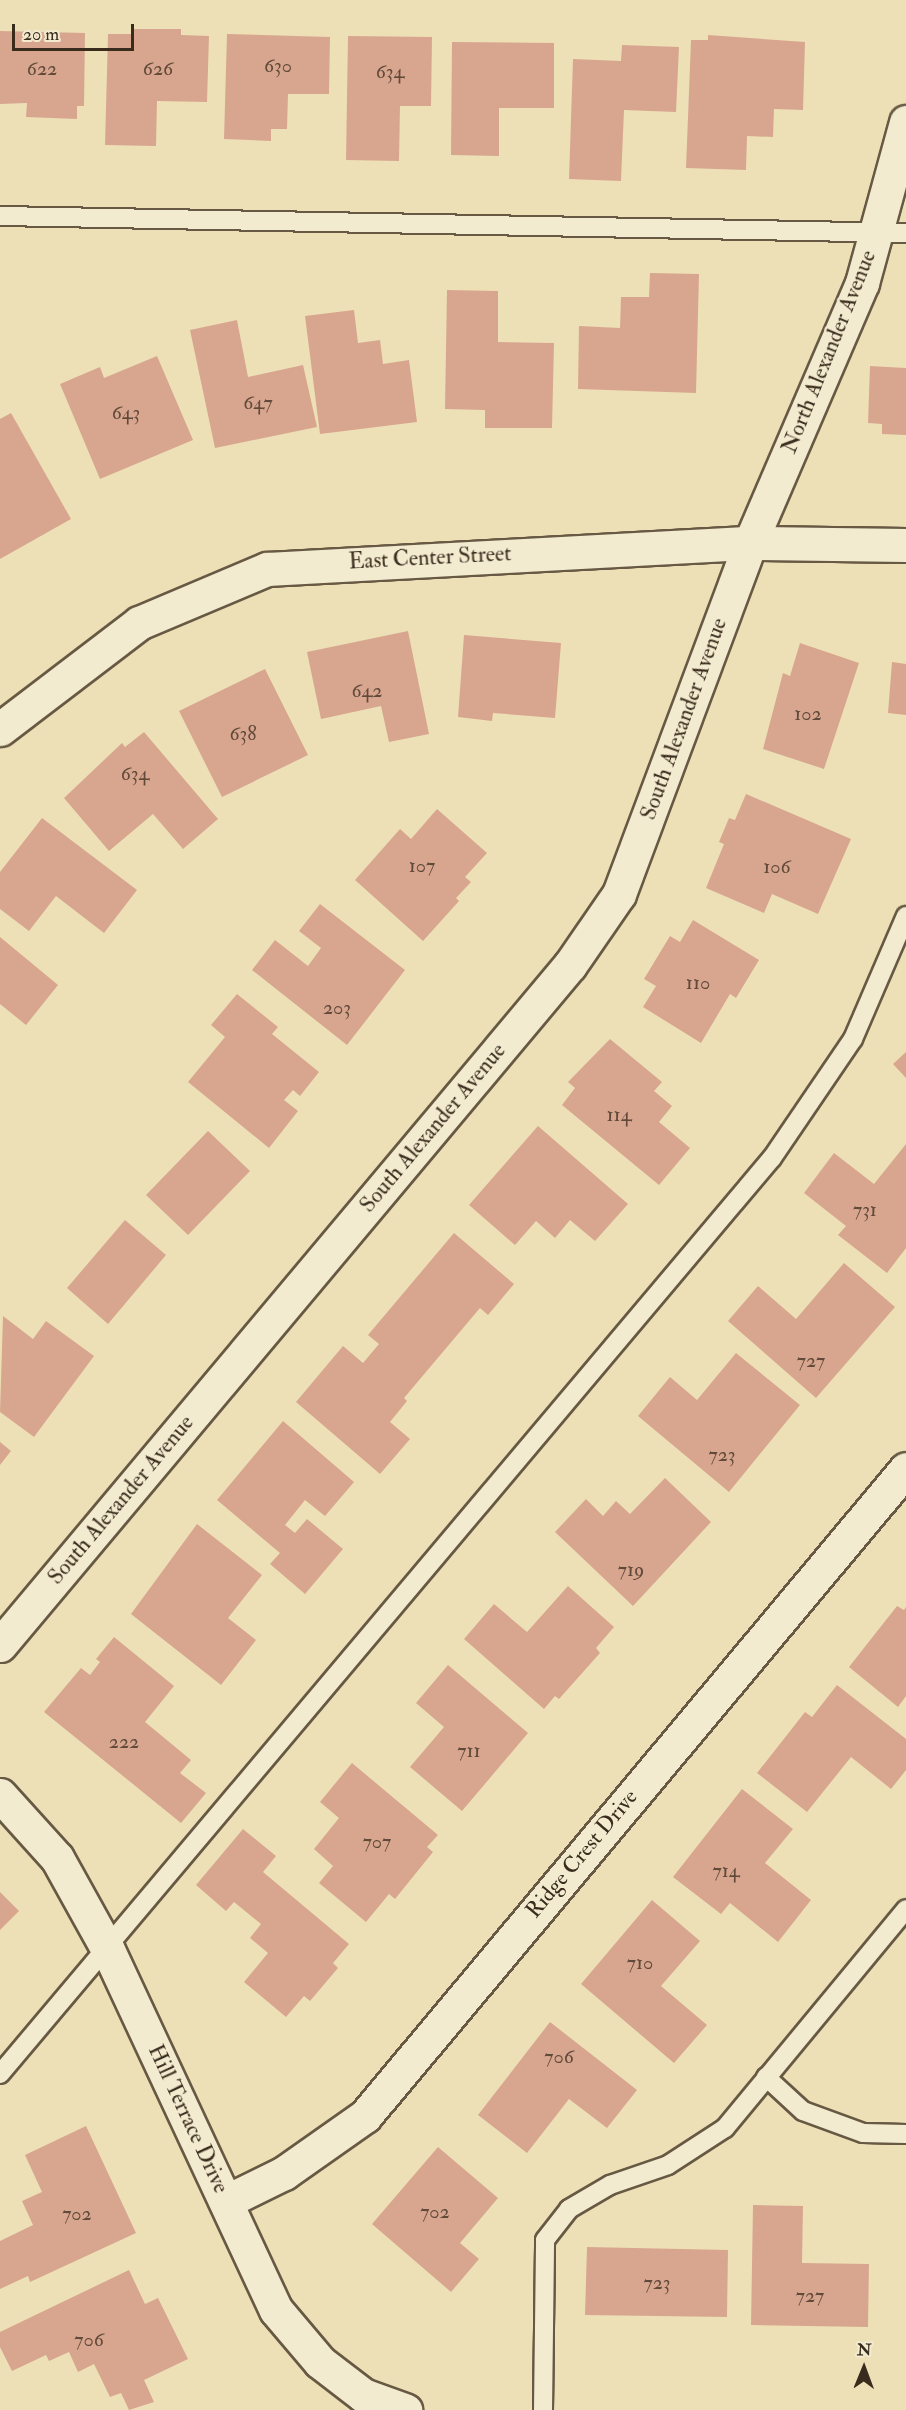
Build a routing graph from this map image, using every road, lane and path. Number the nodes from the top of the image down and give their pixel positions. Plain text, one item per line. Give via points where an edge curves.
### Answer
1 (906, 122) edge
2 (0, 216) edge
3 (891, 232) edge
4 (750, 543) junction
5 (906, 546) edge
6 (0, 729) edge
7 (906, 916) edge
8 (906, 1469) edge
9 (0, 1645) edge
10 (0, 1795) edge
11 (906, 1909) edge
12 (108, 1950) junction
13 (0, 2074) edge
14 (766, 2077) junction
15 (906, 2133) edge
16 (227, 2201) junction
17 (405, 2410) edge
18 (543, 2410) edge

1 - 3 street, North Alexander Avenue
2 - 3 lane
3 - 4 street, North Alexander Avenue via 862,283
4 - 5 street, East Center Street
4 - 6 street, East Center Street via 267,569 139,623
4 - 9 street, South Alexander Avenue via 619,894 570,965
7 - 12 lane via 853,1039 772,1158
8 - 16 street, Ridge Crest Drive via 364,2116 284,2174
10 - 12 street, Hill Terrace Drive via 57,1858
11 - 14 lane
12 - 13 lane
12 - 16 street, Hill Terrace Drive
14 - 15 lane via 802,2111 864,2133
14 - 18 lane via 725,2128 668,2165 610,2185 569,2209 545,2240
16 - 17 street, Hill Terrace Drive via 276,2310 320,2362 363,2395

